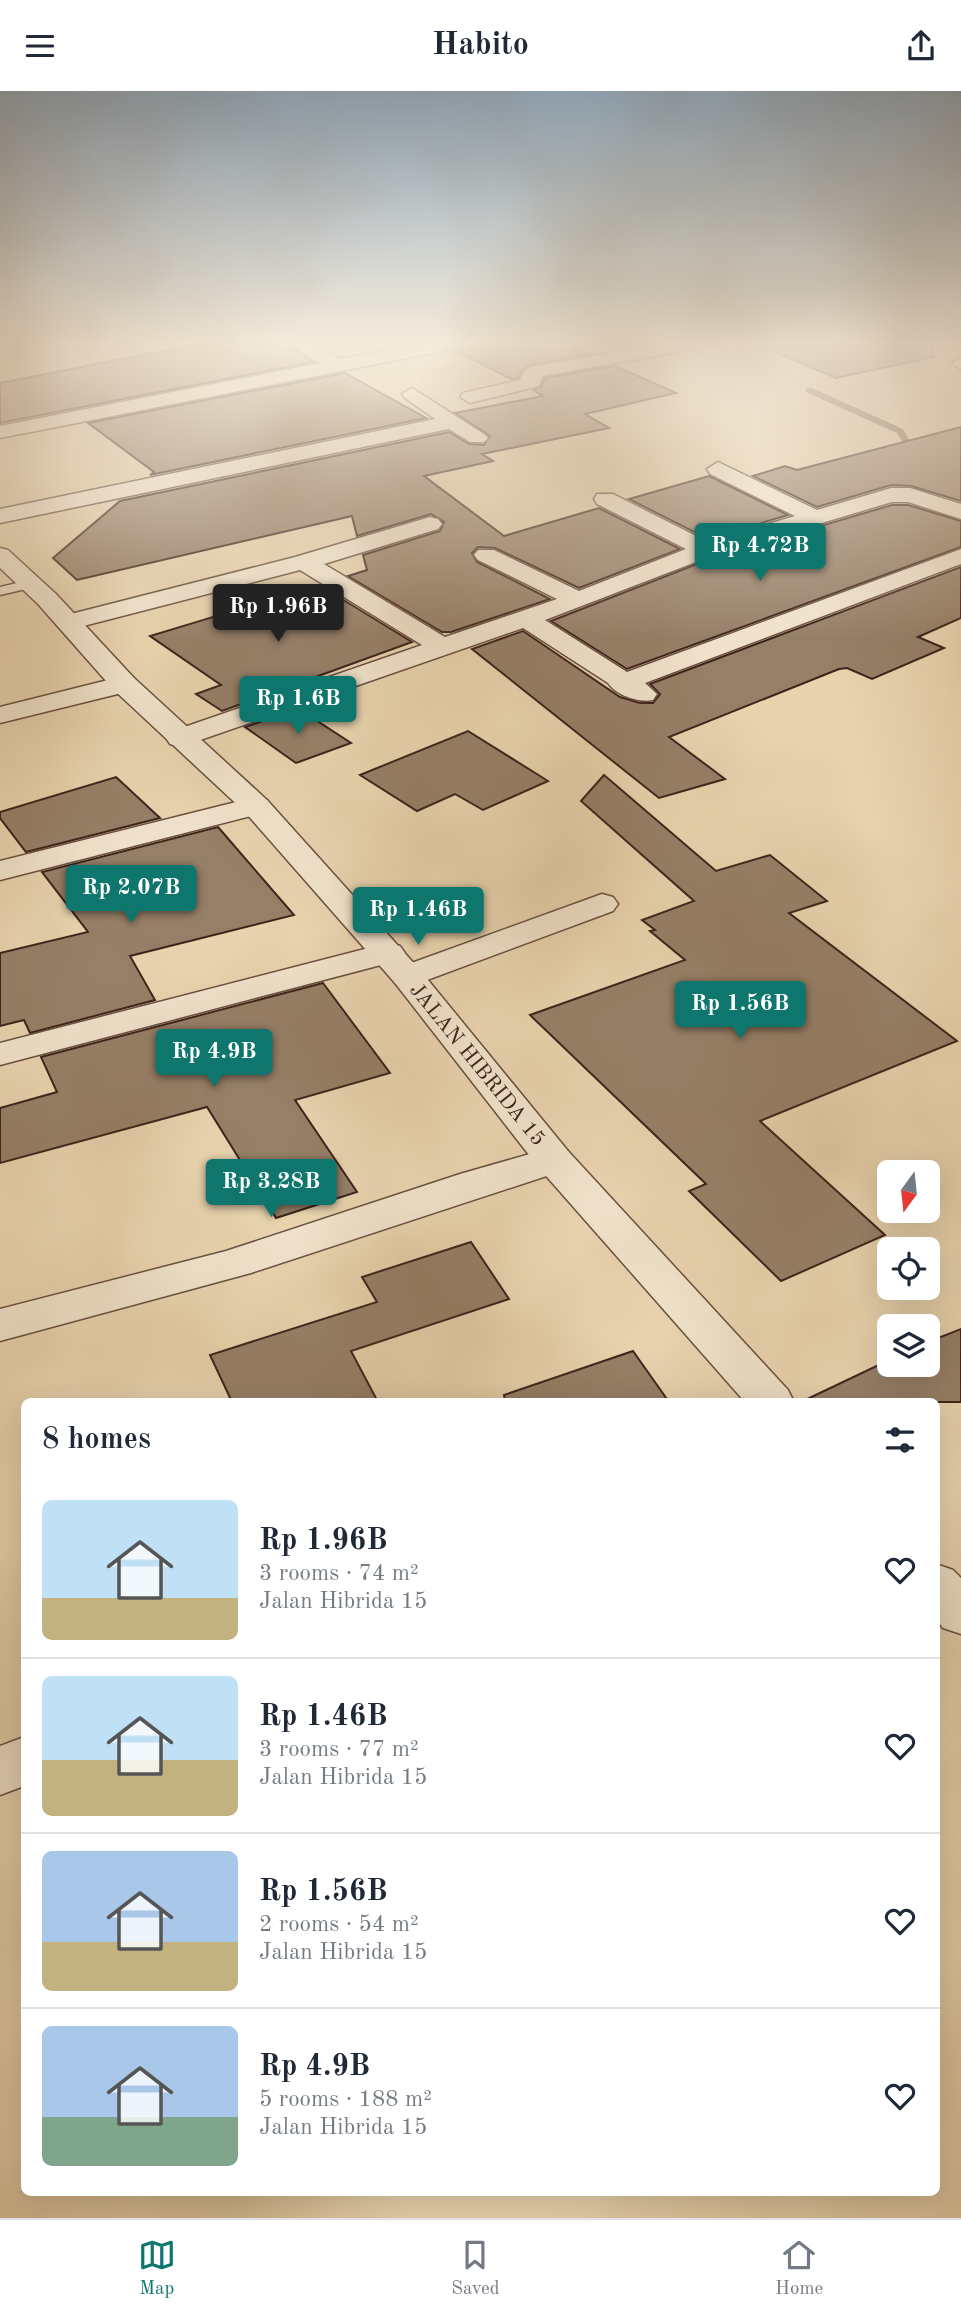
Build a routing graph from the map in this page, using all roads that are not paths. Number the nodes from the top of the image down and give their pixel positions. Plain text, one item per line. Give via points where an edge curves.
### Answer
1 (368, 439) edge
2 (718, 469) dead end
3 (605, 499) dead end
4 (961, 512) edge
5 (0, 516) edge
6 (816, 518) junction
7 (430, 524) dead end
8 (706, 550) junction
9 (0, 555) edge
10 (486, 555) dead end
11 (961, 556) edge
12 (304, 562) junction
13 (15, 588) edge
14 (578, 600) junction
15 (525, 618) junction
16 (68, 622) junction
17 (441, 646) junction
18 (621, 683) junction
19 (124, 684) junction
20 (648, 697) dead end
21 (0, 715) edge
22 (180, 738) junction
23 (256, 806) junction
24 (0, 871) edge
25 (602, 904) dead end
26 (397, 965) junction
27 (0, 1054) edge
28 (554, 1160) junction
29 (0, 1325) edge
30 (768, 1398) edge
31 (21, 1762) edge
32 (0, 1771) edge

1 - 5 street
2 - 6 street
3 - 8 street
4 - 6 street via 904,493
6 - 8 street
7 - 12 street
8 - 14 street
9 - 13 street, JALAN HIBRIDA 15
10 - 14 street
11 - 18 street
12 - 16 street
12 - 17 street
13 - 16 street, JALAN HIBRIDA 15
14 - 15 street
15 - 17 street
15 - 18 street
16 - 19 street, JALAN HIBRIDA 15
17 - 22 street
18 - 20 street
19 - 21 street
19 - 22 street, JALAN HIBRIDA 15
22 - 23 street, JALAN HIBRIDA 15
23 - 24 street
23 - 26 street, JALAN HIBRIDA 15
25 - 26 street
26 - 27 street
26 - 28 street, JALAN HIBRIDA 15
28 - 29 street via 492,1176 236,1264 65,1304
28 - 30 street, JALAN HIBRIDA 15
31 - 32 street

